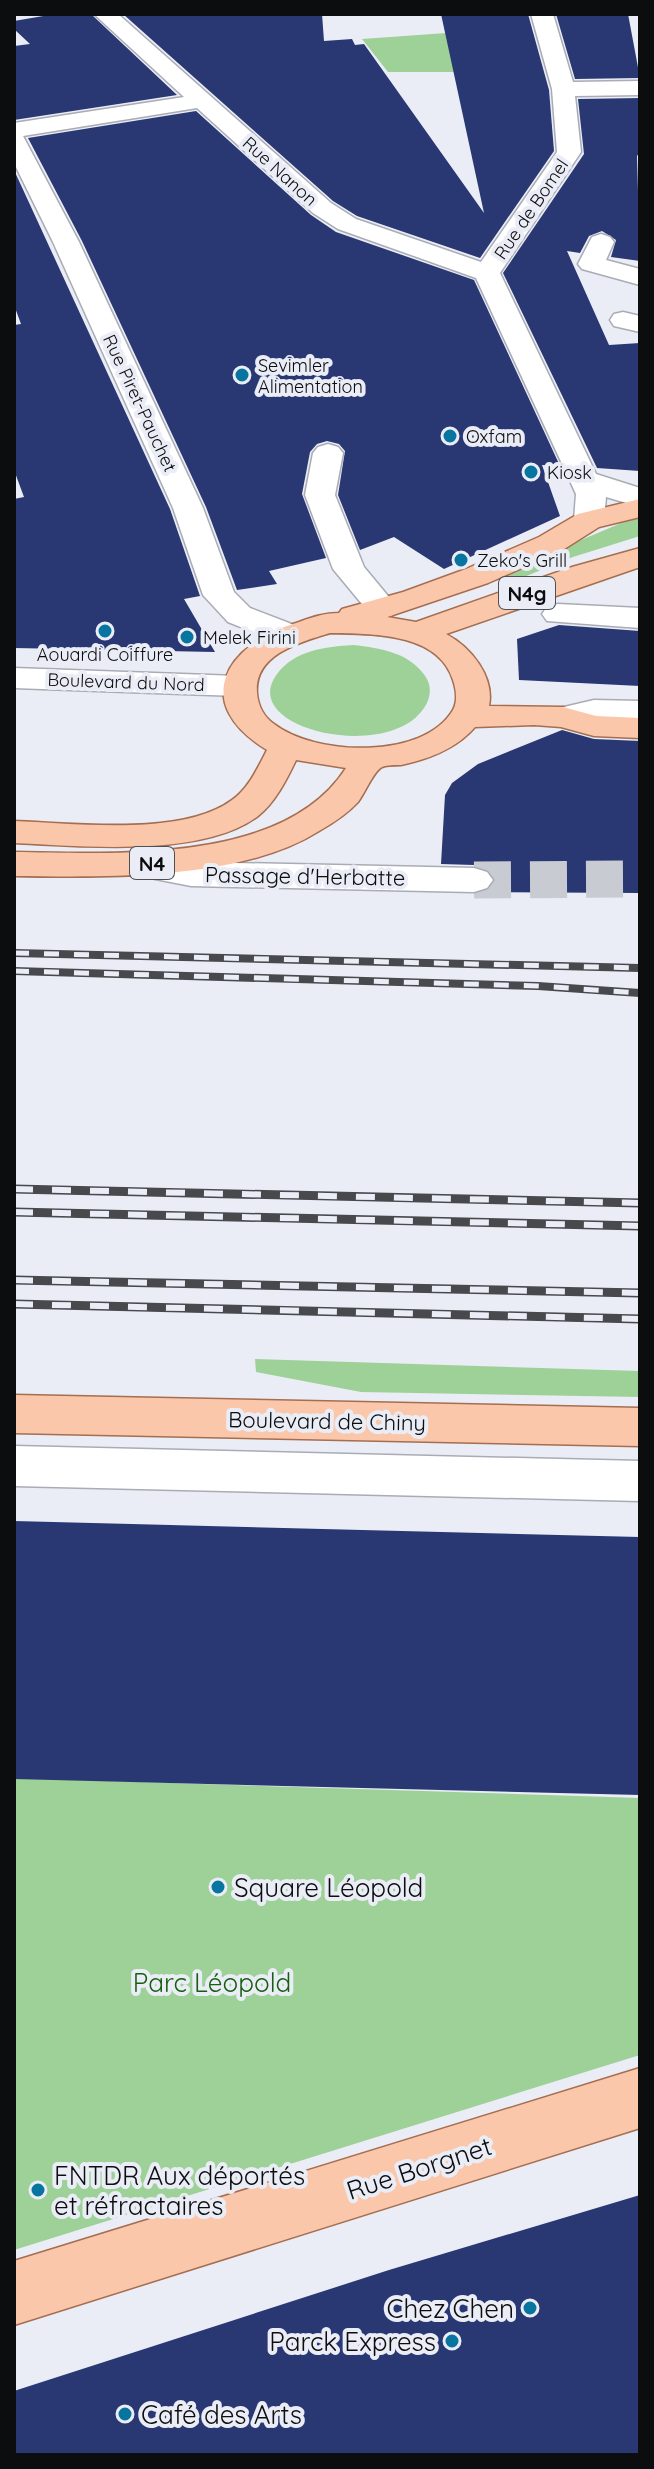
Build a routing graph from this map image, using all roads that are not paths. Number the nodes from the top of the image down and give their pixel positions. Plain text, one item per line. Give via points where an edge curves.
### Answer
1 (105, 14) edge
2 (542, 14) edge
3 (640, 88) edge
4 (563, 89) junction
5 (201, 101) junction
6 (14, 130) edge
7 (14, 140) edge
8 (601, 242) dead end
9 (487, 273) junction
10 (640, 277) edge
11 (328, 453) dead end
12 (585, 480) junction
13 (640, 498) edge
14 (640, 508) edge
15 (589, 520) junction
16 (640, 557) edge
17 (382, 608) junction
18 (558, 614) dead end
19 (640, 618) edge
20 (328, 623) junction
21 (416, 633) junction
22 (290, 635) junction
23 (14, 678) edge
24 (238, 686) junction
25 (640, 711) edge
26 (467, 717) junction
27 (563, 717) junction
28 (640, 728) edge
29 (286, 746) junction
30 (369, 759) junction
31 (14, 832) edge
32 (14, 864) edge
33 (138, 865) junction
34 (474, 880) tunnel mouth
35 (14, 1414) edge
36 (640, 1427) edge
37 (14, 1466) edge
38 (640, 1481) edge
39 (640, 2098) edge
40 (14, 2293) edge

1 - 5 street, Rue Nanon
2 - 4 street, Rue de Bomel
3 - 4 street
4 - 9 street, Rue de Bomel via 569,152
5 - 6 street
5 - 9 street, Rue Nanon via 347,224
7 - 22 street, Rue Piret-Pauchet via 188,508 219,595 239,615
8 - 10 street via 591,264
9 - 12 street, Rue de Bomel
11 - 17 street via 320,495 349,569
12 - 13 street
12 - 15 street, Rue de Bomel via 591,494
14 - 15 main road
15 - 17 main road via 550,544 477,576
16 - 21 main road, N4g via 583,572
17 - 20 main road
18 - 19 street
20 - 21 main road
20 - 22 main road
21 - 26 main road via 463,663 474,687
22 - 24 main road via 246,666
23 - 24 street, Boulevard du Nord
24 - 29 main road via 249,719
25 - 27 street via 594,710
26 - 27 main road
26 - 30 main road via 447,735 414,751
27 - 28 main road via 594,726
29 - 30 main road via 326,757
29 - 31 main road, N4 via 268,782 244,810 217,822 138,834
30 - 33 main road, N4 via 333,805 287,834
32 - 33 main road, N4
33 - 34 street, Passage d'Herbatte via 191,874
35 - 36 main road, Boulevard de Chiny
37 - 38 street
39 - 40 main road, Rue Borgnet

